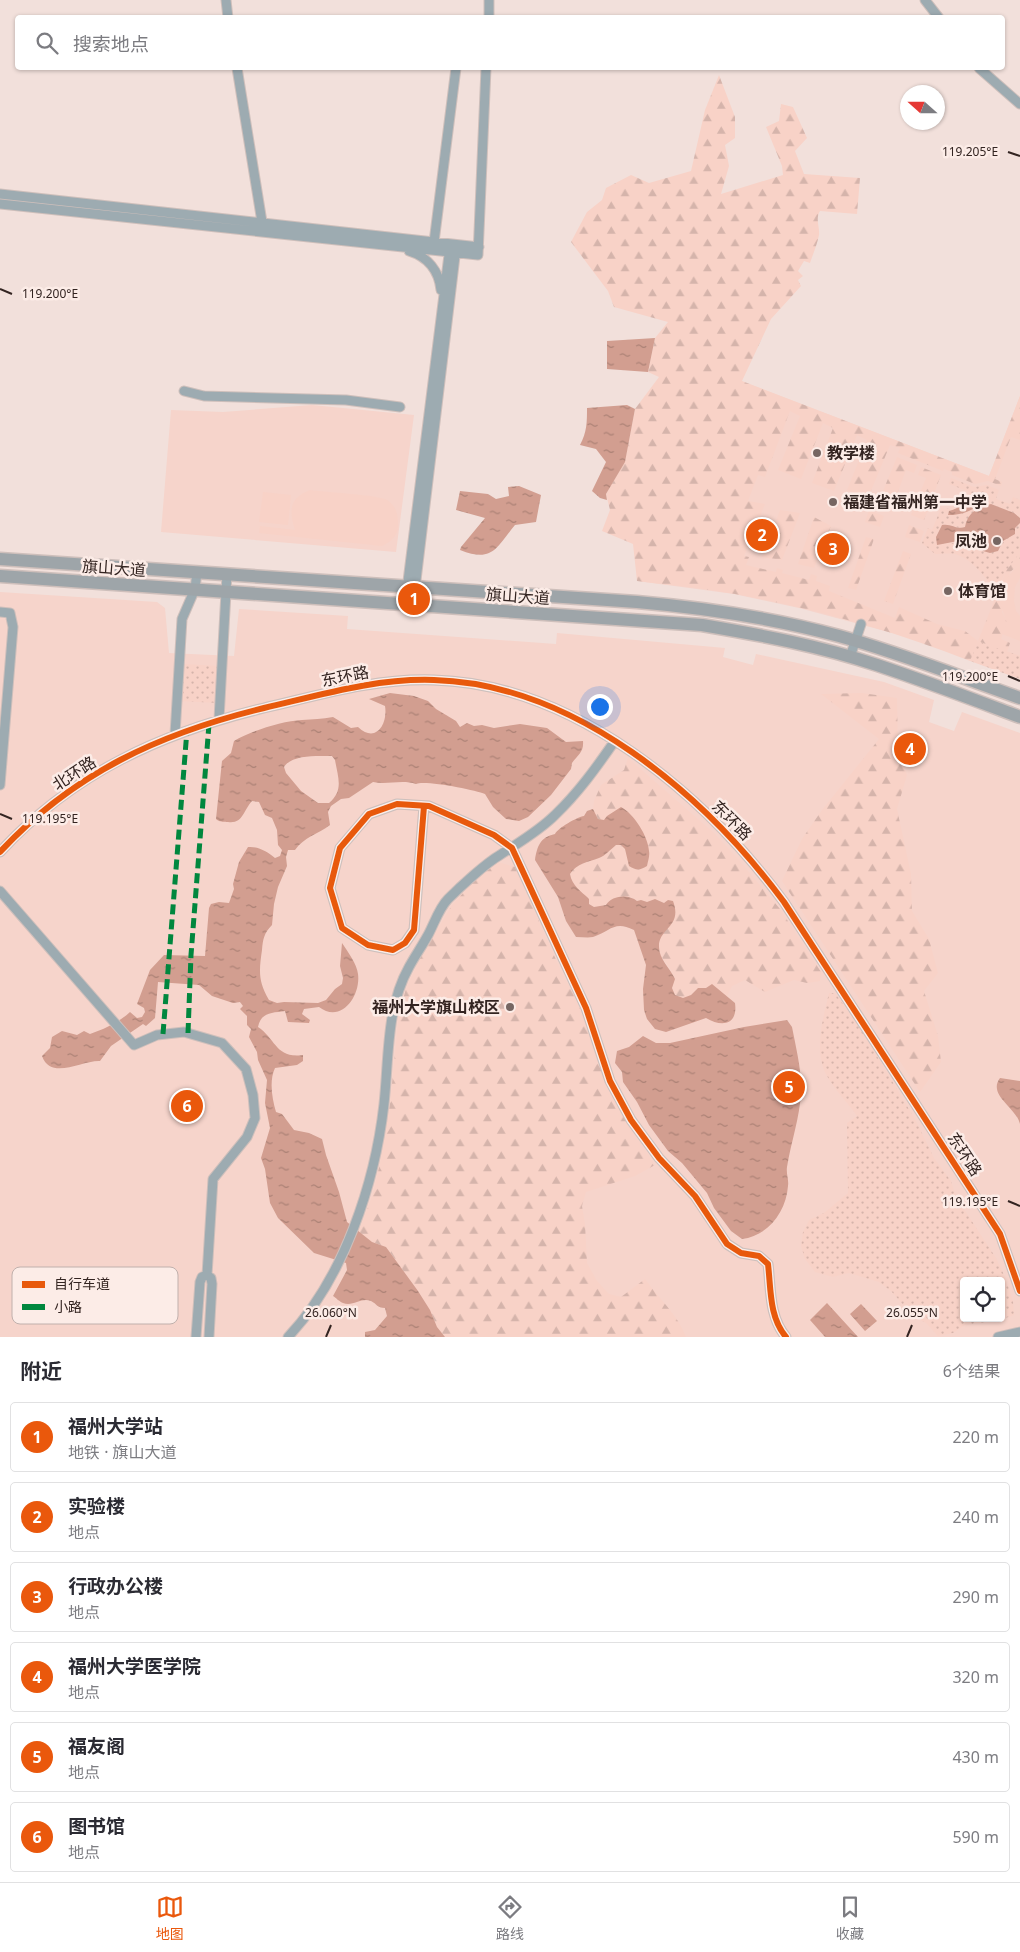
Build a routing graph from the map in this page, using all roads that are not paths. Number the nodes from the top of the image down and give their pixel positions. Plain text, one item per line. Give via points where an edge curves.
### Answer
1 (226, 0) edge
2 (489, 0) edge
3 (925, 0) edge
4 (228, 15) edge
5 (489, 15) edge
6 (937, 15) edge
7 (237, 70) edge
8 (456, 70) edge
9 (486, 70) edge
10 (982, 70) edge
11 (1020, 104) edge
12 (0, 194) edge
13 (0, 204) edge
14 (263, 227) junction
15 (434, 242) junction
16 (387, 245) junction
17 (453, 249) junction
18 (442, 304) junction
19 (184, 391) dead end
20 (400, 407) dead end
21 (0, 559) edge
22 (197, 572) junction
23 (227, 574) junction
24 (0, 576) edge
25 (411, 587) junction
26 (195, 589) junction
27 (226, 592) junction
28 (410, 605) junction
29 (0, 612) edge
30 (861, 624) dead end
31 (855, 641) junction
32 (850, 657) junction
33 (1020, 698) edge
34 (1020, 717) edge
35 (220, 719) junction
36 (175, 734) junction
37 (614, 742) junction
38 (0, 784) edge
39 (424, 806) junction
40 (512, 848) junction
41 (0, 852) edge
42 (0, 891) edge
43 (207, 1274) junction
44 (1020, 1291) edge
45 (1020, 1332) edge
46 (196, 1337) edge
47 (209, 1337) edge
48 (288, 1337) edge
49 (786, 1337) edge
50 (998, 1337) edge

1 - 4 street
2 - 5 street
3 - 6 street
7 - 14 street
8 - 15 street
9 - 17 street via 478,251
10 - 11 street
12 - 14 street
13 - 14 street
14 - 15 street
14 - 16 street
15 - 17 street
16 - 17 street
16 - 18 street via 412,252 428,261 438,277
17 - 18 street
17 - 25 street
18 - 25 street
19 - 20 street via 204,396 346,400
21 - 22 highway, 旗山大道
22 - 23 highway, 旗山大道
22 - 26 street
23 - 25 highway, 旗山大道
23 - 27 street
24 - 26 highway, 旗山大道
25 - 28 street
25 - 31 highway, 旗山大道 via 693,607 774,620
26 - 27 highway, 旗山大道
26 - 36 street via 182,619
27 - 28 highway, 旗山大道
27 - 35 street
28 - 32 highway, 旗山大道 via 702,626 779,639
29 - 38 street via 10,613 13,627
30 - 31 street
31 - 32 street
31 - 33 highway, 旗山大道
32 - 34 highway, 旗山大道
35 - 36 street, 东环路
35 - 37 street, 东环路 via 346,688 392,681 433,680 466,682 545,704 584,722
36 - 41 street, 北环路 via 68,791 37,815
37 - 40 street via 590,776 554,816
37 - 44 street, 东环路 via 678,787 758,866 1000,1234
39 - 39 street via 397,804 369,814 340,848 330,888 342,928 368,945 393,950 406,943 414,930
39 - 40 street via 494,836
40 - 48 street via 498,855 447,900 407,969 390,1028 384,1104 370,1185 336,1268 317,1302
40 - 49 street via 586,1008 610,1081 631,1120 659,1158 695,1196 727,1244 741,1253 759,1256 768,1264 772,1308
42 - 43 street via 134,1045 157,1035 184,1032 222,1043 246,1069 254,1095 255,1118 247,1137 213,1179
43 - 46 street via 200,1282
43 - 47 street via 212,1278
45 - 50 street

